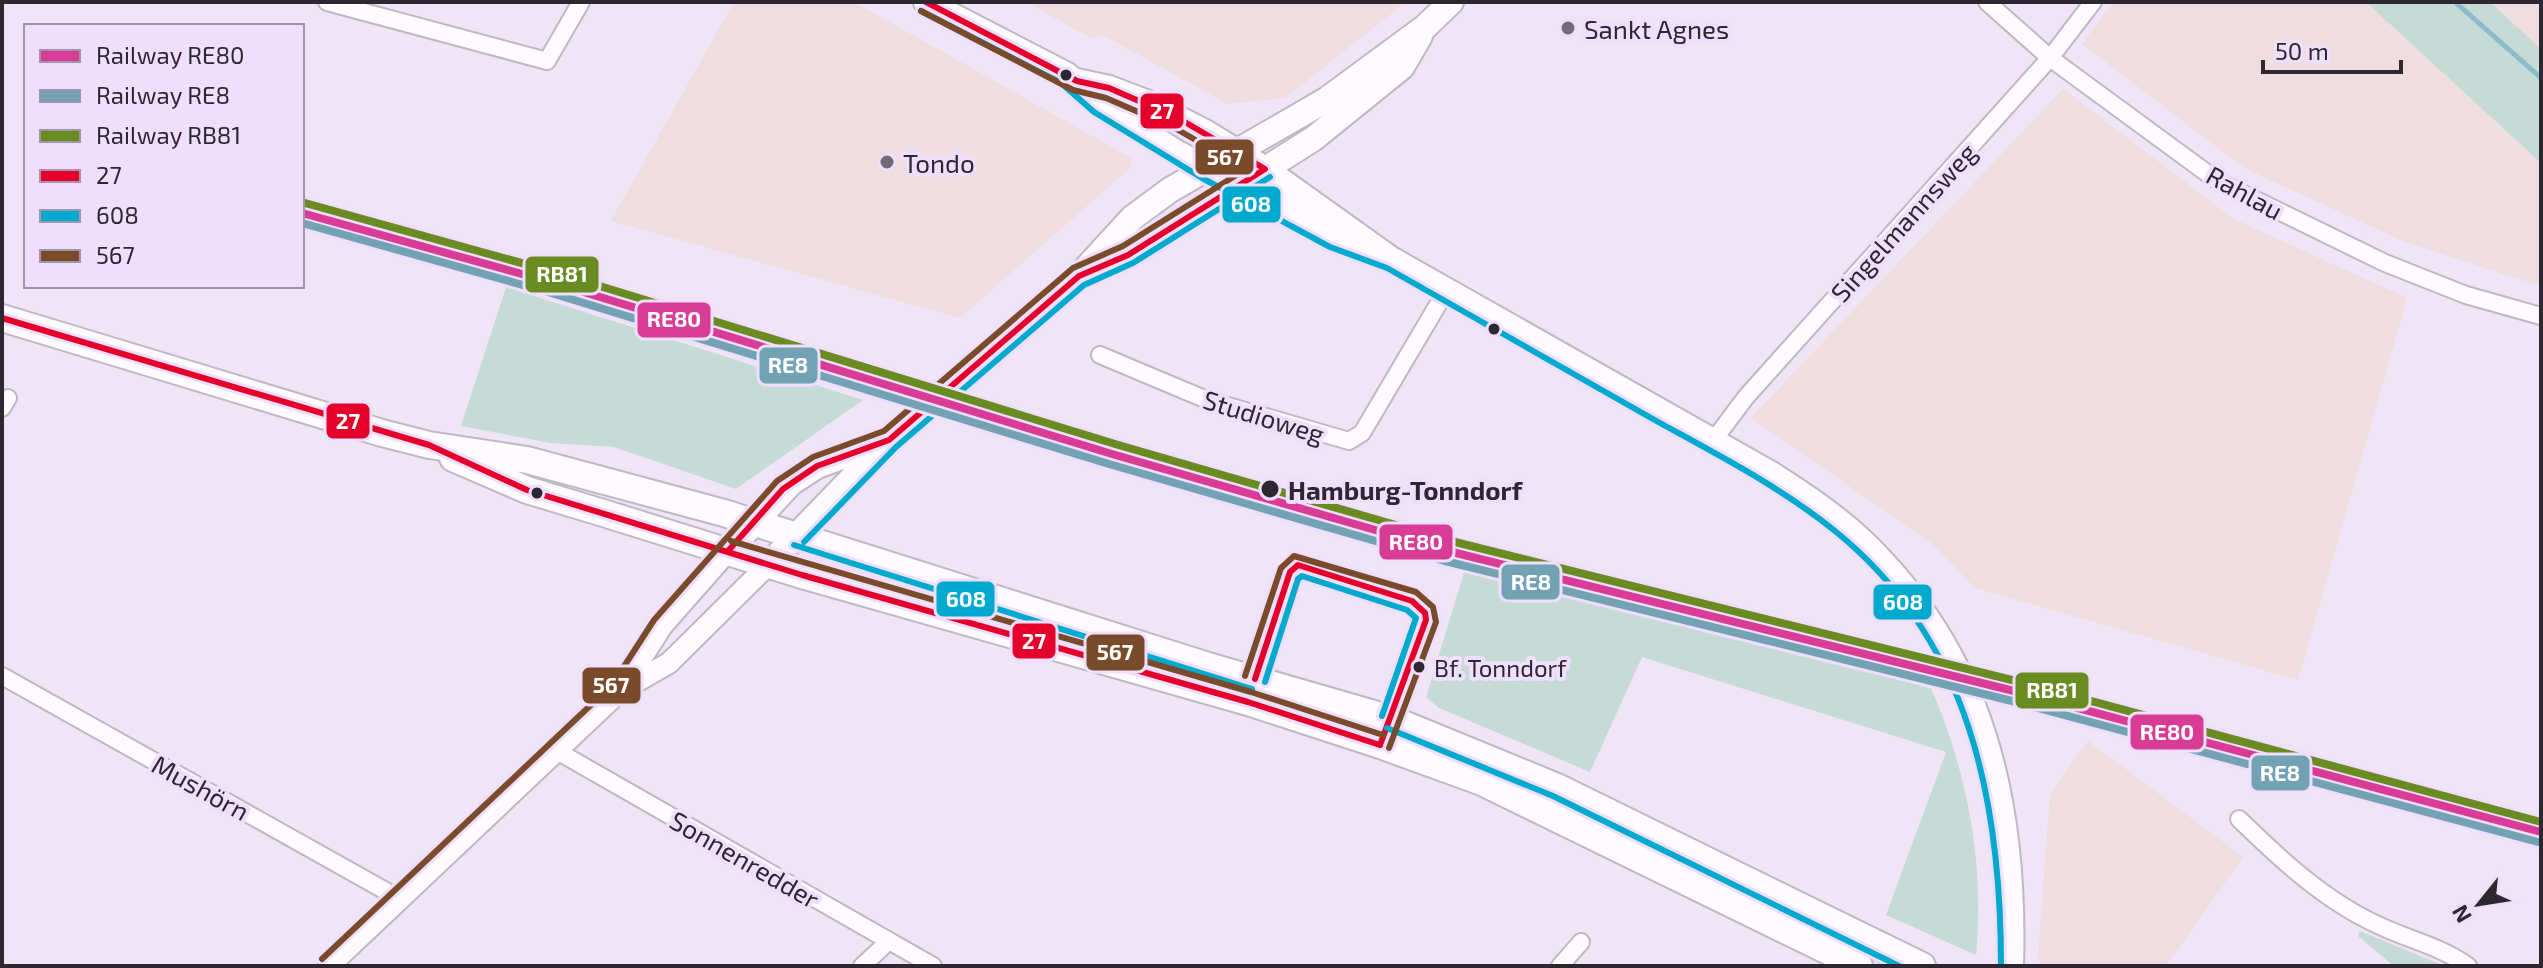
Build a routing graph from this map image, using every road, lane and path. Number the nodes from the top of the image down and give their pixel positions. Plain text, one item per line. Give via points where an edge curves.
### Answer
1 (327, 2) edge
2 (581, 2) edge
3 (926, 2) edge
4 (1451, 2) edge
5 (1987, 2) edge
6 (2093, 2) edge
7 (1425, 27) junction
8 (2050, 58) junction
9 (1077, 81) junction
10 (1239, 151) junction
11 (1207, 169) junction
12 (1265, 169) junction
13 (1238, 184) junction
14 (1391, 259) junction
15 (1079, 276) junction
16 (1446, 291) junction
17 (2541, 316) edge
18 (2, 318) edge
19 (1100, 355) dead end
20 (889, 440) junction
21 (1713, 441) junction
22 (429, 445) junction
23 (752, 521) junction
24 (797, 535) junction
25 (728, 551) junction
26 (769, 564) junction
27 (2, 676) edge
28 (620, 691) junction
29 (557, 751) junction
30 (2239, 819) dead end
31 (400, 899) junction
32 (889, 941) junction
33 (1581, 942) dead end
34 (329, 966) edge
35 (862, 966) edge
36 (933, 966) edge
37 (1560, 966) edge
38 (1859, 966) edge
39 (1922, 966) edge
40 (2011, 966) edge
41 (2468, 966) edge

1 - 2 street via 547,61
3 - 9 main road
4 - 7 main road
5 - 8 street, Rahlau
6 - 8 street, Singelmannsweg
7 - 10 main road via 1326,100
7 - 12 main road via 1402,67 1313,139
8 - 17 street, Rahlau via 2219,182 2385,263 2466,295
8 - 21 street, Singelmannsweg via 1746,397
9 - 10 main road via 1146,102
9 - 11 main road via 1099,103
10 - 11 main road
10 - 12 main road
11 - 13 main road
11 - 15 main road via 1132,218
12 - 13 main road
12 - 14 main road
13 - 14 main road via 1335,238
13 - 15 main road via 1128,255
14 - 16 main road
15 - 20 main road
16 - 19 street, Studioweg via 1362,433 1349,441 1207,400
16 - 21 main road
18 - 22 main road
20 - 23 main road via 817,466 783,489
20 - 24 main road
21 - 40 main road via 1773,475 1861,540 1909,594 1951,658 1979,720 1999,784 2007,840
22 - 23 main road via 527,460
22 - 25 main road via 527,490
23 - 24 main road
23 - 25 main road
24 - 26 main road
24 - 39 main road via 1407,725 1557,787
25 - 26 main road
25 - 28 street via 662,626
26 - 28 street via 669,663
26 - 38 main road via 1248,702 1482,782
27 - 31 street, Mushörn
28 - 29 street
29 - 31 street
29 - 32 street, Sonnenredder
30 - 41 street via 2294,870 2347,908 2378,926 2440,948
31 - 34 street
32 - 35 street
32 - 36 street, Sonnenredder
33 - 37 street

